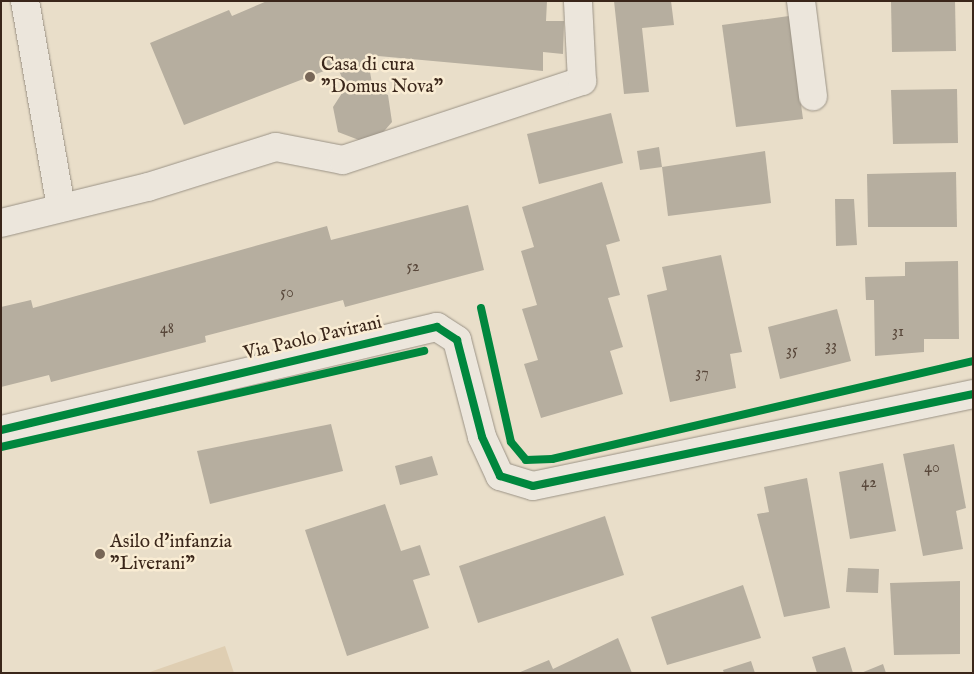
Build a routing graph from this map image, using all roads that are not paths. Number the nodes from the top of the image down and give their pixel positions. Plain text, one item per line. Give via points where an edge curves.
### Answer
1 (25, 1) edge
2 (578, 1) edge
3 (801, 1) edge
4 (813, 96) dead end
5 (61, 208) junction
6 (1, 223) edge
7 (973, 394) edge
8 (1, 430) edge

1 - 5 street
2 - 5 street via 582,81 343,160 276,147 148,187
3 - 4 street
5 - 6 street
7 - 8 street, Via Paolo Pavirani via 533,486 500,476 482,437 457,340 437,327

